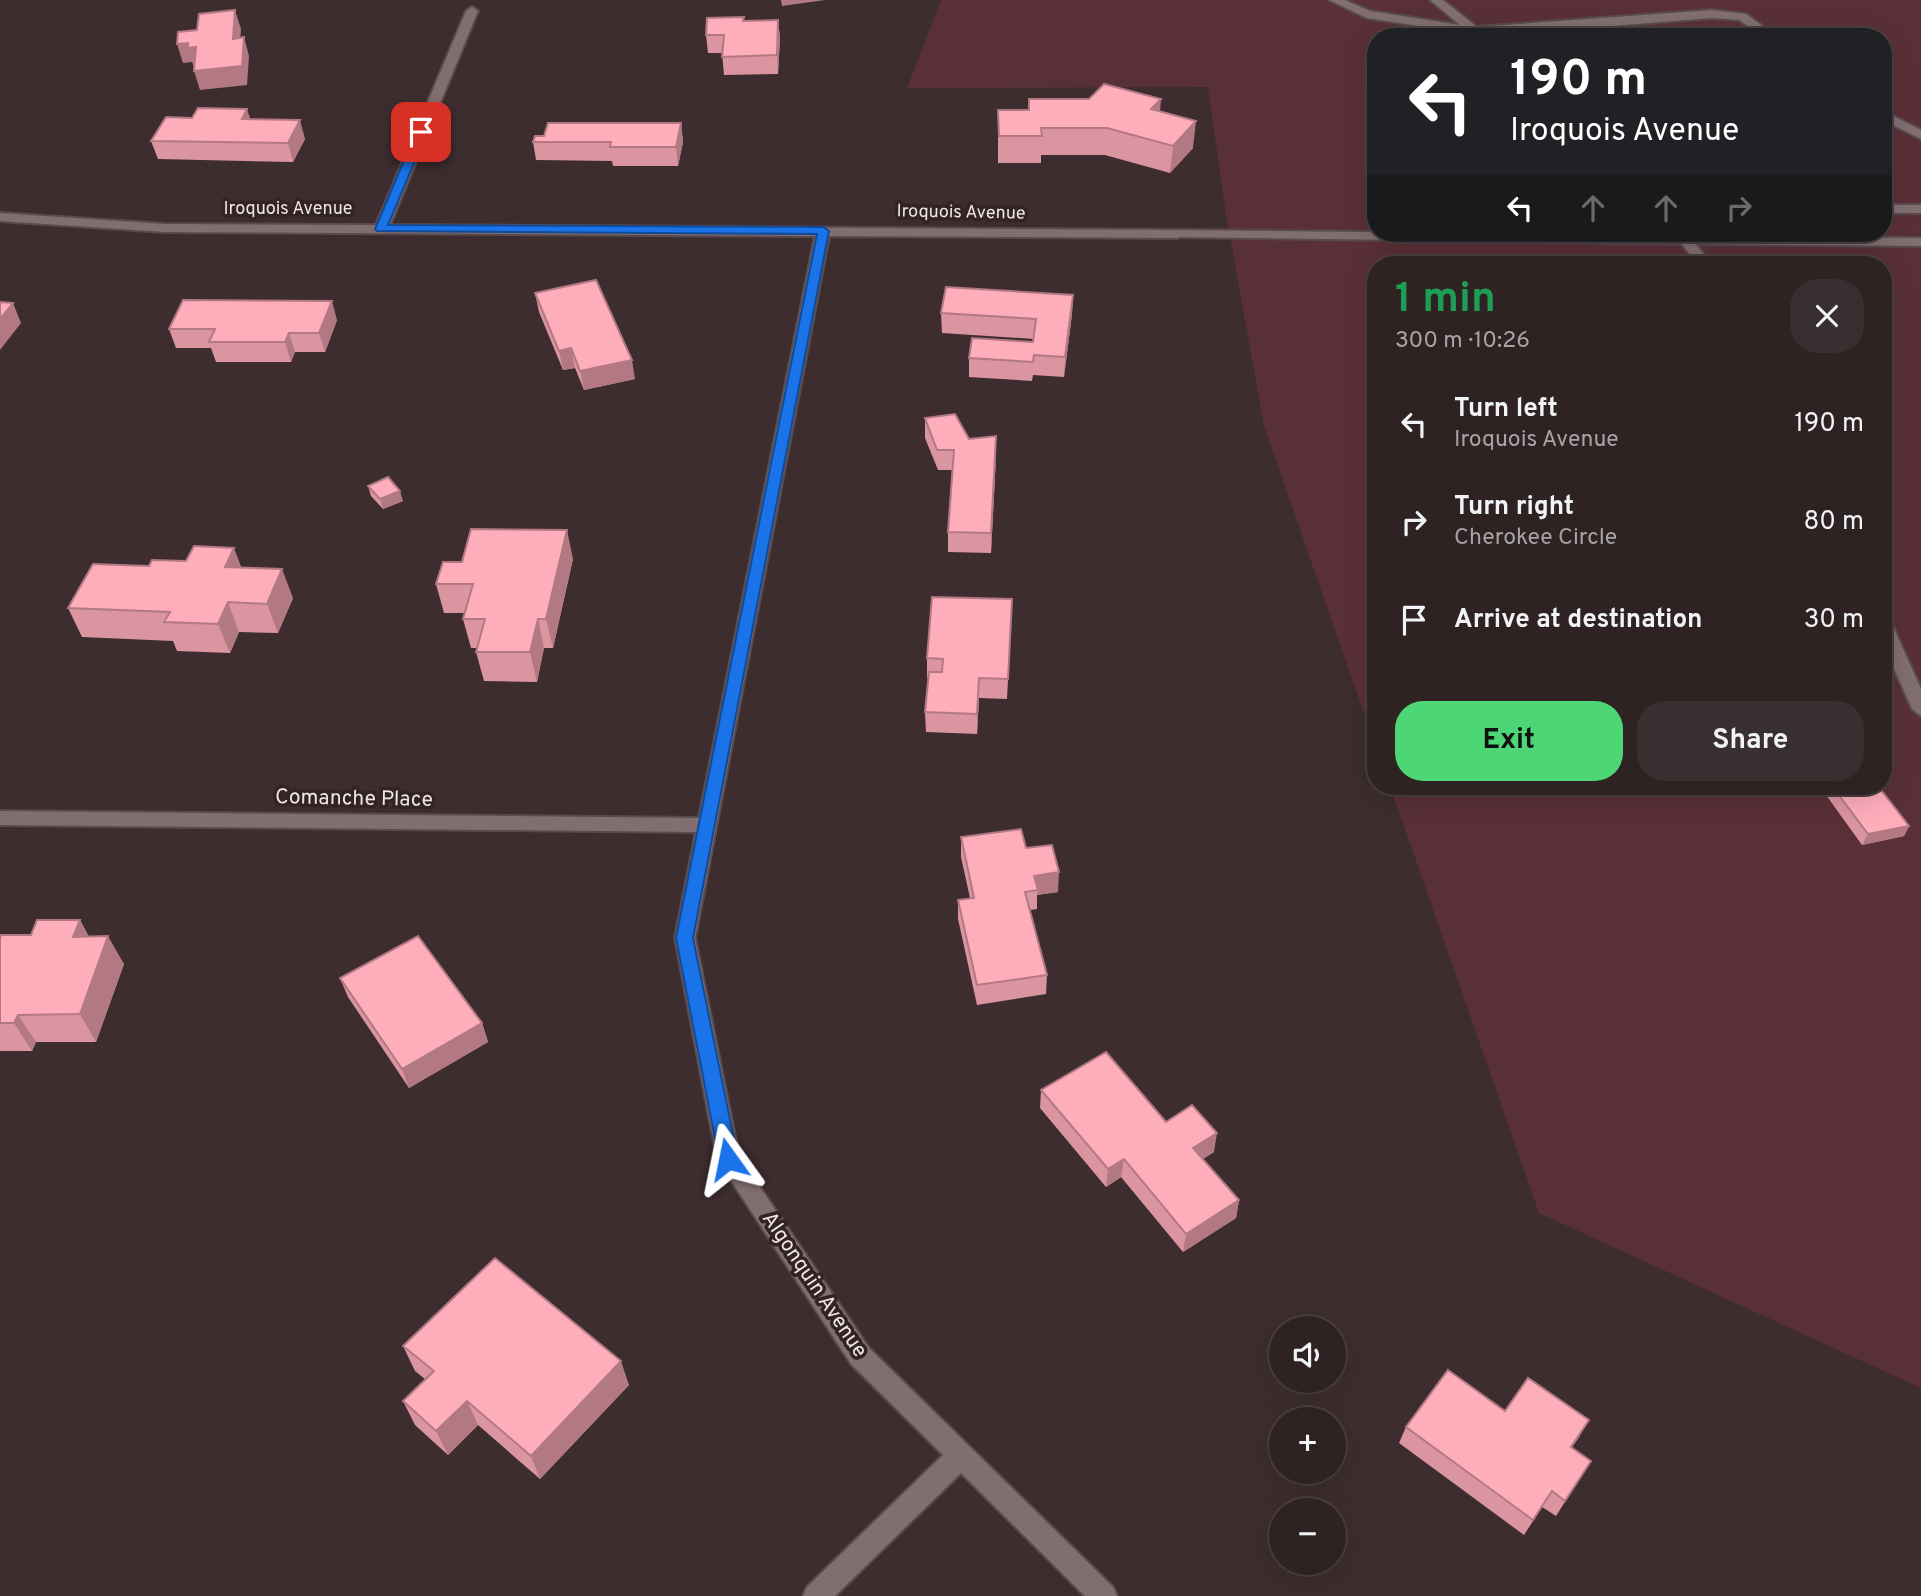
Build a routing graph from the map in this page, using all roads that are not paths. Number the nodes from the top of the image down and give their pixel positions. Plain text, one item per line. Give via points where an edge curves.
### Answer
1 (1335, 0) edge
2 (1436, 0) edge
3 (472, 11) dead end
4 (1444, 28) edge
5 (1470, 28) edge
6 (1548, 28) edge
7 (1758, 28) edge
8 (1892, 120) edge
9 (1921, 135) edge
10 (1892, 209) edge
11 (1921, 209) edge
12 (0, 217) edge
13 (381, 229) junction
14 (823, 231) junction
15 (1367, 236) edge
16 (1892, 242) edge
17 (1921, 242) edge
18 (1892, 644) edge
19 (1921, 709) edge
20 (0, 818) edge
21 (706, 825) junction
22 (961, 1456) junction
23 (816, 1596) edge
24 (1104, 1596) edge

1 - 4 street via 1367,14
2 - 5 street
3 - 13 street
6 - 7 street via 1712,14 1742,17
8 - 9 street
10 - 11 street
12 - 13 street, Iroquois Avenue via 165,228
13 - 14 street, Iroquois Avenue
14 - 15 street, Iroquois Avenue
14 - 21 street, Algonquin Avenue
16 - 17 street, Iroquois Avenue
18 - 19 street
20 - 21 street, Comanche Place
21 - 22 street, Algonquin Avenue via 685,938 728,1159 860,1356
22 - 23 street
22 - 24 street, Algonquin Avenue

